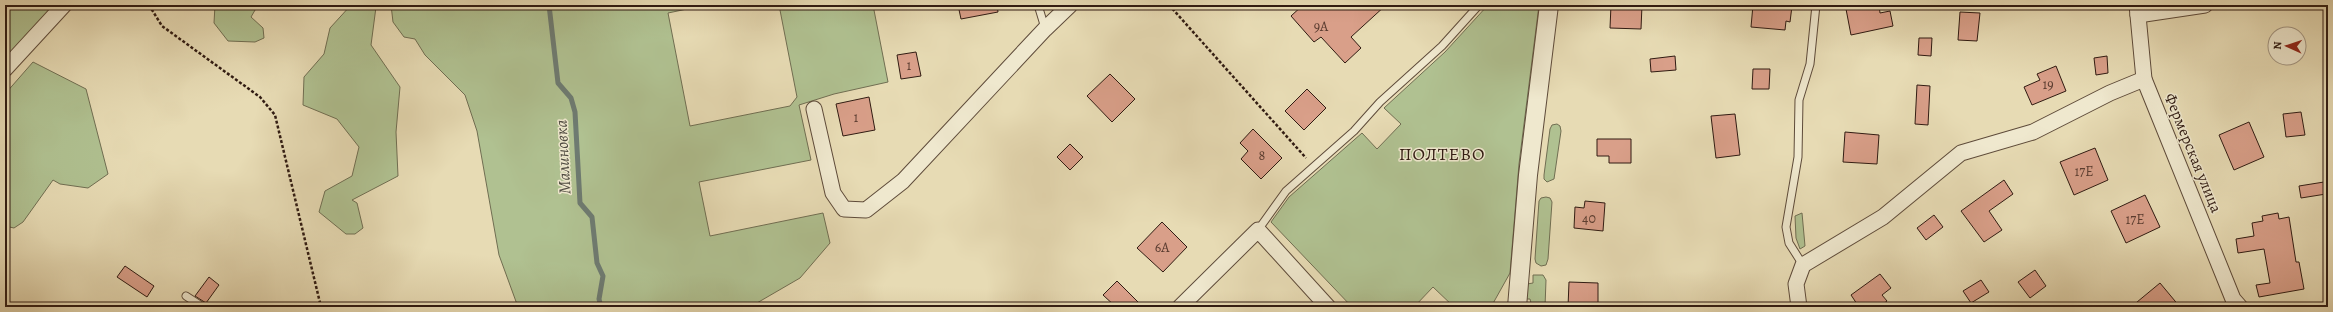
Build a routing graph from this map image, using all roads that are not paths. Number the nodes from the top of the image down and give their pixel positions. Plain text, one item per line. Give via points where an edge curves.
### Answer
1 (64, 5) edge
2 (1038, 5) edge
3 (1070, 5) edge
4 (1479, 5) edge
5 (1549, 5) edge
6 (1816, 5) edge
7 (2205, 5) edge
8 (2138, 10) edge
9 (1045, 29) junction
10 (5, 69) edge
11 (2144, 79) junction
12 (814, 109) dead end
13 (1258, 230) junction
14 (1803, 265) junction
15 (186, 296) dead end
16 (203, 307) edge
17 (1180, 307) edge
18 (1328, 307) edge
19 (1517, 307) edge
20 (1799, 307) edge
21 (2240, 307) edge

1 - 10 street
2 - 9 lane
3 - 9 street
4 - 13 lane via 1442,46 1380,102 1354,131 1286,191
5 - 19 street via 1528,175
6 - 14 lane via 1810,64 1799,100 1798,157 1786,227 1789,243
7 - 8 street
8 - 11 street, Фермерская улица
9 - 12 street via 903,181 866,210 844,209 833,193
11 - 14 street via 2033,132 1961,153 1883,217
11 - 21 street, Фермерская улица via 2233,299
13 - 17 street
13 - 18 street
14 - 20 street via 1796,284
15 - 16 lane

